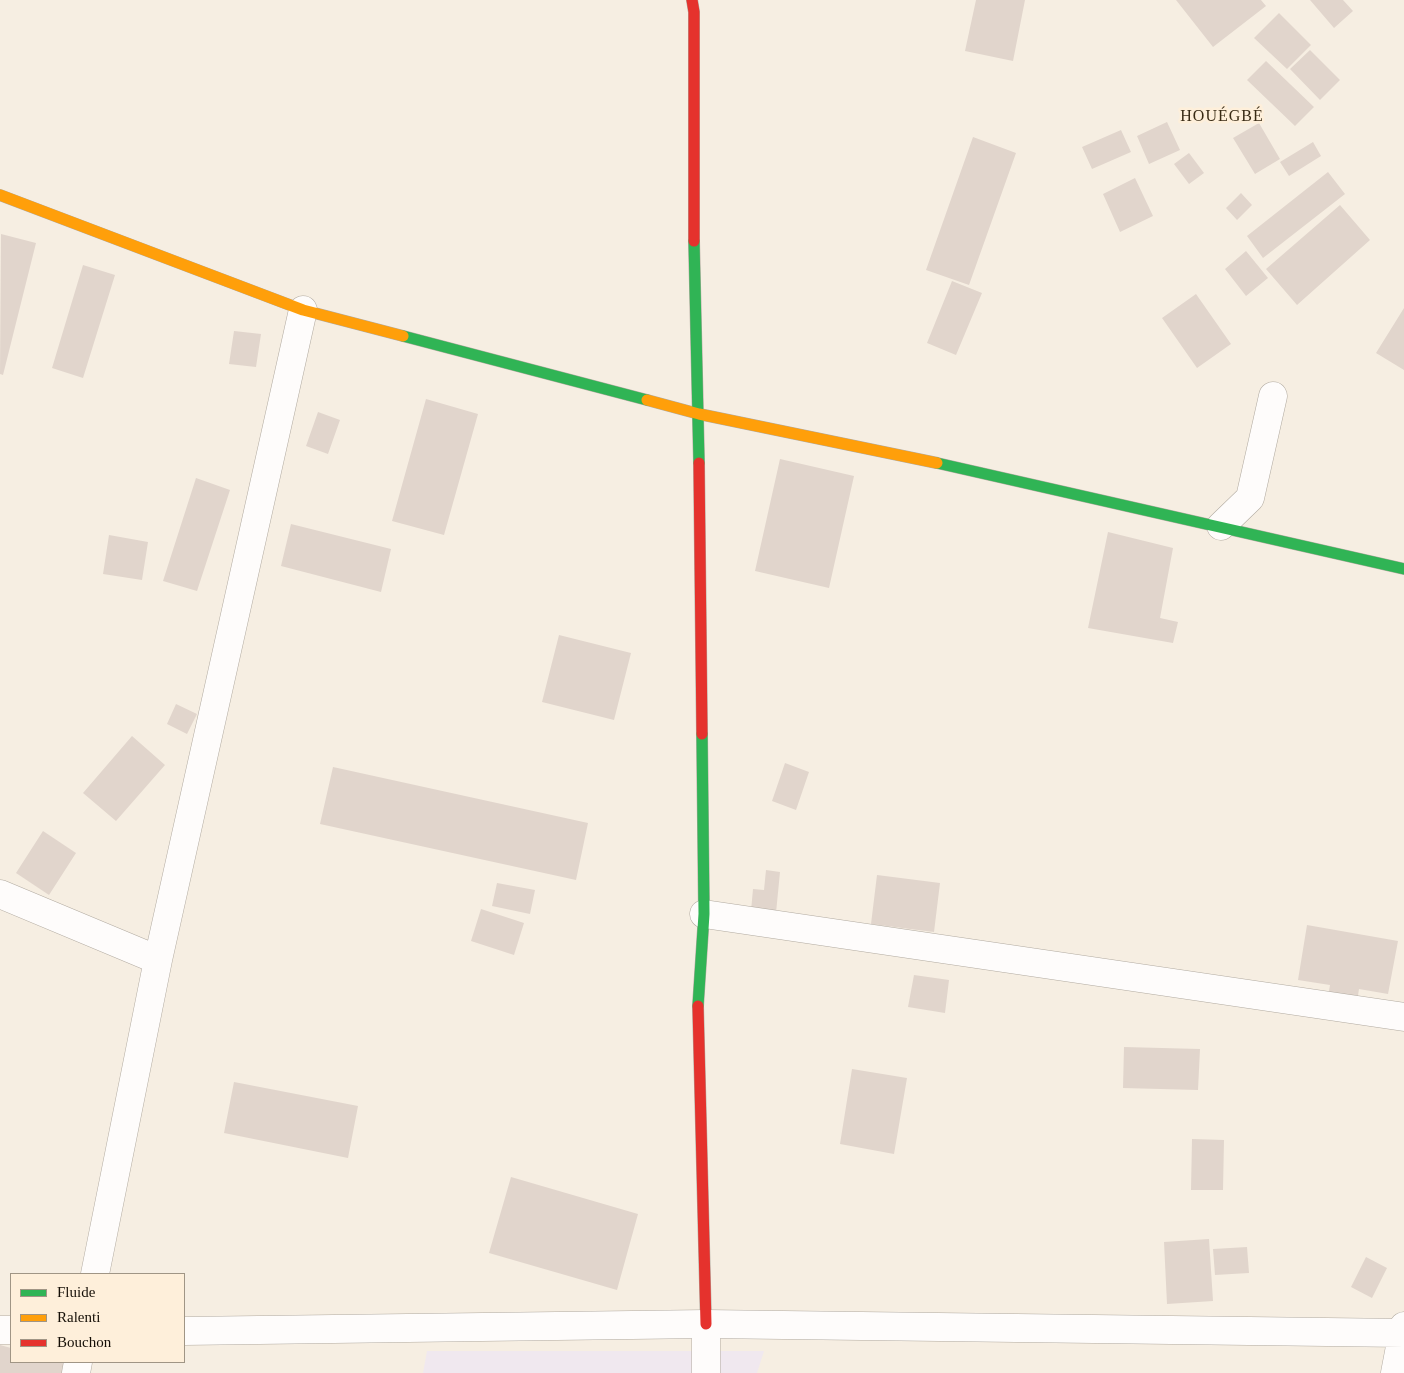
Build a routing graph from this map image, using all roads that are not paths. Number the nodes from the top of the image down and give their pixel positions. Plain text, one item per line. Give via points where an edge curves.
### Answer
1 (692, 0) edge
2 (698, 0) edge
3 (694, 12) junction
4 (0, 195) edge
5 (303, 310) junction
6 (1273, 396) dead end
7 (698, 414) junction
8 (1250, 498) junction
9 (1221, 526) junction
10 (1266, 536) junction
11 (1404, 569) edge
12 (0, 894) edge
13 (704, 914) junction
14 (158, 960) junction
15 (1404, 1017) edge
16 (95, 1273) edge
17 (706, 1324) junction
18 (185, 1331) edge
19 (1403, 1331) edge
20 (706, 1373) edge
21 (1395, 1373) edge

1 - 3 street
2 - 3 street
3 - 7 street via 694,285
4 - 5 street
5 - 7 street
5 - 14 street
6 - 8 street
7 - 9 street via 886,451
7 - 13 street
8 - 9 street
8 - 10 street
9 - 10 street
10 - 11 street
12 - 14 street
13 - 15 street
13 - 17 street via 698,994
14 - 16 street
17 - 18 street
17 - 19 street
17 - 20 street
19 - 21 street

